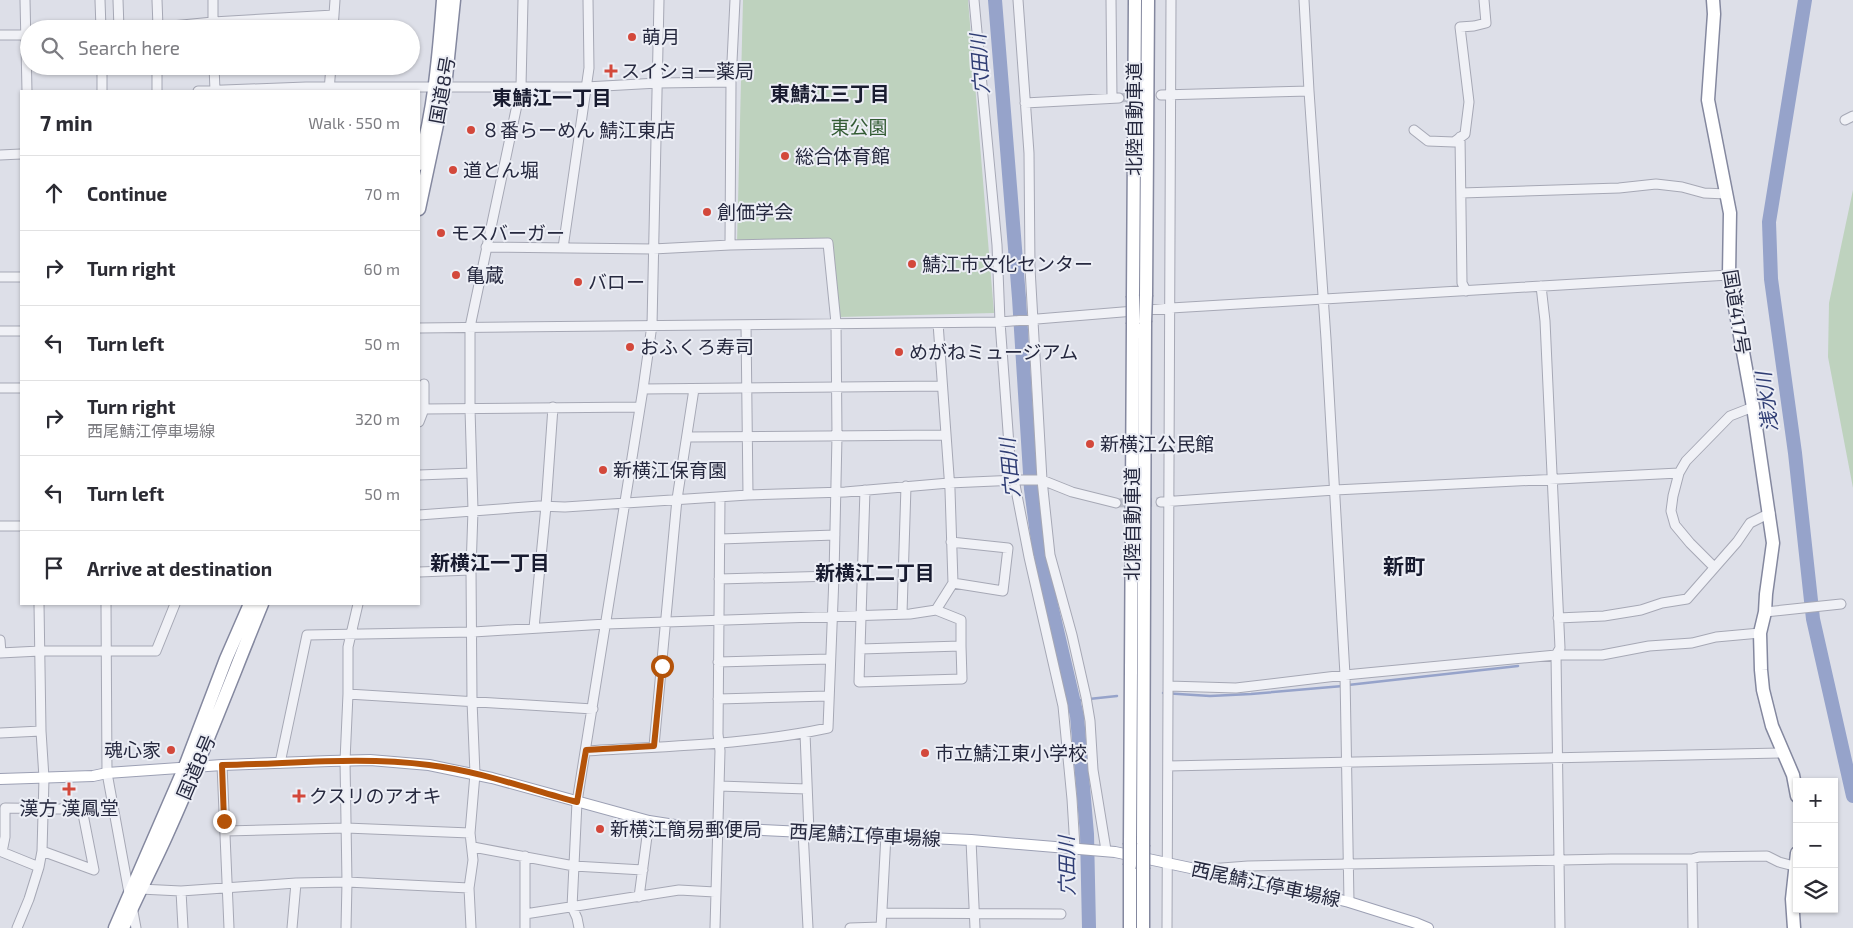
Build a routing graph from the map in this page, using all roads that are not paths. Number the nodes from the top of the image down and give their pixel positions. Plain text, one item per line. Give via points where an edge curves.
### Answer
1 (25, 0) edge
2 (100, 0) edge
3 (118, 0) edge
4 (157, 0) edge
5 (213, 0) edge
6 (335, 0) edge
7 (443, 0) edge
8 (454, 0) edge
9 (523, 0) edge
10 (588, 0) edge
11 (659, 0) edge
12 (735, 0) edge
13 (974, 0) edge
14 (1018, 0) edge
15 (1111, 0) edge
16 (1135, 0) edge
17 (1148, 0) edge
18 (1172, 0) edge
19 (1304, 0) edge
20 (1484, 0) edge
21 (1713, 0) edge
22 (334, 15) junction
23 (26, 20) edge
24 (101, 20) edge
25 (119, 20) edge
26 (156, 20) edge
27 (213, 20) edge
28 (279, 20) edge
29 (334, 20) edge
30 (0, 35) edge
31 (20, 35) edge
32 (27, 75) edge
33 (103, 75) edge
34 (156, 75) edge
35 (214, 75) edge
36 (331, 75) edge
37 (731, 82) junction
38 (658, 83) junction
39 (521, 86) junction
40 (439, 87) junction
41 (586, 87) junction
42 (330, 89) edge
43 (27, 90) edge
44 (104, 90) edge
45 (157, 90) edge
46 (215, 90) edge
47 (276, 90) edge
48 (1309, 91) junction
49 (1161, 95) tunnel mouth
50 (1171, 95) junction
51 (1026, 103) junction
52 (1414, 130) dead end
53 (1460, 138) junction
54 (20, 154) edge
55 (0, 155) edge
56 (420, 160) edge
57 (1461, 193) junction
58 (1726, 194) junction
59 (420, 203) edge
60 (730, 245) junction
61 (486, 247) junction
62 (563, 248) junction
63 (653, 249) junction
64 (1729, 274) junction
65 (0, 277) edge
66 (20, 277) edge
67 (1541, 286) junction
68 (1466, 291) junction
69 (1139, 296) junction
70 (1323, 298) junction
71 (1171, 308) junction
72 (1034, 319) junction
73 (1000, 322) junction
74 (836, 323) junction
75 (938, 323) junction
76 (1139, 323) junction
77 (652, 325) junction
78 (746, 325) junction
79 (470, 326) junction
80 (420, 328) edge
81 (0, 331) edge
82 (20, 331) edge
83 (424, 384) dead end
84 (942, 386) junction
85 (836, 387) junction
86 (0, 388) edge
87 (20, 388) edge
88 (746, 388) junction
89 (643, 389) junction
90 (694, 389) junction
91 (553, 407) junction
92 (640, 407) junction
93 (1754, 407) junction
94 (424, 409) junction
95 (470, 409) junction
96 (420, 419) edge
97 (946, 435) junction
98 (746, 436) junction
99 (837, 436) junction
100 (687, 437) junction
101 (472, 472) junction
102 (1679, 472) junction
103 (420, 475) edge
104 (1017, 480) junction
105 (1040, 480) junction
106 (1551, 480) junction
107 (949, 483) junction
108 (906, 486) junction
109 (865, 490) junction
110 (1335, 490) junction
111 (836, 492) junction
112 (748, 495) junction
113 (720, 497) junction
114 (677, 499) junction
115 (1165, 501) junction
116 (625, 503) junction
117 (1116, 503) tunnel mouth
118 (546, 506) junction
119 (473, 510) junction
120 (1770, 513) junction
121 (420, 515) edge
122 (0, 526) edge
123 (20, 526) edge
124 (835, 536) junction
125 (720, 539) junction
126 (951, 542) junction
127 (1714, 566) junction
128 (471, 570) junction
129 (420, 572) edge
130 (834, 576) junction
131 (719, 579) junction
132 (953, 583) junction
133 (1841, 604) dead end
134 (40, 605) edge
135 (106, 605) edge
136 (175, 605) edge
137 (250, 605) edge
138 (262, 605) edge
139 (358, 605) edge
140 (936, 610) junction
141 (1765, 612) junction
142 (902, 613) junction
143 (861, 614) junction
144 (832, 616) junction
145 (1558, 618) junction
146 (718, 620) junction
147 (665, 623) junction
148 (606, 624) junction
149 (534, 628) junction
150 (473, 632) junction
151 (1760, 633) junction
152 (351, 635) junction
153 (0, 640) edge
154 (961, 646) junction
155 (860, 649) junction
156 (40, 651) junction
157 (107, 651) junction
158 (1, 653) edge
159 (1556, 655) junction
160 (830, 659) junction
161 (718, 662) junction
162 (1345, 675) junction
163 (1168, 686) junction
164 (348, 694) junction
165 (828, 696) junction
166 (718, 699) junction
167 (472, 701) junction
168 (593, 709) junction
169 (41, 731) junction
170 (0, 733) edge
171 (805, 733) junction
172 (719, 743) junction
173 (654, 746) junction
174 (586, 750) junction
175 (1784, 754) junction
176 (1557, 759) junction
177 (345, 761) junction
178 (280, 763) junction
179 (1347, 764) junction
180 (222, 765) junction
181 (1168, 766) junction
182 (190, 768) junction
183 (107, 773) junction
184 (475, 774) junction
185 (44, 778) junction
186 (1793, 778) edge
187 (0, 779) edge
188 (719, 786) junction
189 (807, 790) junction
190 (577, 802) junction
191 (43, 809) junction
192 (649, 821) junction
193 (346, 828) junction
194 (718, 829) junction
195 (225, 831) junction
196 (806, 832) junction
197 (470, 834) junction
198 (886, 835) junction
199 (971, 840) junction
200 (472, 847) junction
201 (1076, 849) junction
202 (1102, 850) junction
203 (42, 851) junction
204 (525, 856) junction
205 (1692, 859) junction
206 (1559, 861) junction
207 (1168, 863) junction
208 (1348, 864) junction
209 (574, 866) junction
210 (1793, 866) edge
211 (39, 867) junction
212 (1794, 868) edge
213 (642, 870) junction
214 (1200, 870) junction
215 (347, 882) junction
216 (296, 883) junction
217 (469, 888) junction
218 (227, 889) junction
219 (181, 891) junction
220 (715, 892) junction
221 (134, 896) junction
222 (639, 897) junction
223 (1349, 902) junction
224 (572, 907) junction
225 (882, 913) junction
226 (974, 913) junction
227 (526, 914) junction
228 (1060, 914) dead end
229 (17, 928) edge
230 (115, 928) edge
231 (123, 928) edge
232 (136, 928) edge
233 (183, 928) edge
234 (229, 928) edge
235 (292, 928) edge
236 (346, 928) edge
237 (471, 928) edge
238 (526, 928) edge
239 (578, 928) edge
240 (715, 928) edge
241 (808, 928) edge
242 (850, 928) edge
243 (881, 928) edge
244 (975, 928) edge
245 (1130, 928) edge
246 (1143, 928) edge
247 (1167, 928) edge
248 (1428, 928) edge
249 (1560, 928) edge
250 (1694, 928) edge
251 (1794, 928) edge

1 - 23 street
2 - 24 street
3 - 25 street
4 - 26 street
5 - 27 street
6 - 22 street
7 - 40 highway, 国道8号
8 - 40 highway, 国道8号
9 - 39 street
10 - 41 street via 589,68
11 - 38 street
12 - 37 street
13 - 73 street via 996,235
14 - 51 street
15 - 51 street via 1116,98
16 - 69 highway, 北陸自動車道
17 - 69 highway, 北陸自動車道
18 - 50 street
19 - 48 street
20 - 53 street via 1486,23 1460,27 1469,102 1465,134
21 - 58 highway, 国道417号 via 1708,100
22 - 28 street
22 - 29 street
30 - 31 street
32 - 43 street
33 - 44 street
34 - 45 street
35 - 46 street
36 - 42 street
37 - 38 street
37 - 60 street
38 - 41 street
38 - 63 street
39 - 40 street
39 - 41 street
39 - 61 street
40 - 42 street
40 - 56 highway, 国道8号
40 - 59 highway, 国道8号
41 - 62 street
42 - 47 street
48 - 50 street
48 - 70 street
49 - 50 street
50 - 71 street
51 - 72 street
52 - 53 street via 1428,141 1454,142
53 - 57 street
54 - 55 street
57 - 58 street via 1656,184
57 - 68 street via 1462,283
58 - 64 highway, 国道417号 via 1730,213
60 - 63 street
60 - 74 street via 828,243
61 - 62 street
61 - 79 street
62 - 63 street
63 - 77 street
64 - 67 street
64 - 93 highway, 国道417号
65 - 66 street
67 - 68 street
67 - 106 street
68 - 70 street
69 - 76 highway, 北陸自動車道, bridge
70 - 71 street
70 - 110 street
71 - 72 street
71 - 115 street
72 - 73 street
72 - 105 street
73 - 75 street
73 - 104 street via 1010,459
74 - 75 street
74 - 78 street
74 - 85 street
75 - 84 street
76 - 245 highway, 北陸自動車道, bridge
76 - 246 highway, 北陸自動車道, bridge
77 - 78 street
77 - 79 street
77 - 89 street
78 - 88 street
79 - 80 street
79 - 95 street
81 - 82 street
83 - 94 street
84 - 85 street
84 - 97 street
85 - 88 street
85 - 99 street
86 - 87 street
88 - 90 street
88 - 98 street
89 - 90 street
89 - 92 street
90 - 100 street
91 - 92 street
91 - 95 street
91 - 118 street
92 - 116 street
93 - 102 street via 1730,416
93 - 120 highway, 国道417号
94 - 95 street
94 - 96 street
95 - 101 street
97 - 99 street
97 - 107 street
98 - 99 street
98 - 100 street
98 - 112 street
99 - 111 street
100 - 114 street
101 - 103 street
101 - 119 street
102 - 106 street
102 - 127 street via 1671,511 1675,525
104 - 105 street
104 - 107 street
104 - 201 street via 1028,557 1063,706
105 - 117 street
105 - 202 street via 1050,555 1086,697
106 - 110 street
106 - 145 street
107 - 108 street
107 - 126 street
108 - 109 street
108 - 142 street
109 - 111 street
109 - 143 street
110 - 115 street
110 - 162 street
111 - 112 street
111 - 124 street
112 - 113 street
113 - 114 street
113 - 125 street
114 - 116 street
114 - 147 street
115 - 163 street
116 - 118 street
116 - 148 street
118 - 119 street
118 - 149 street
119 - 121 street
119 - 128 street
120 - 127 street via 1750,523
120 - 141 highway, 国道417号 via 1773,543
122 - 123 street
124 - 125 street
124 - 130 street
125 - 131 street
126 - 132 street
126 - 132 street via 1008,548 1003,595
127 - 145 street via 1686,599 1604,616
128 - 129 street
128 - 150 street
130 - 131 street
130 - 144 street
131 - 146 street
132 - 140 street
133 - 141 street
134 - 156 street
135 - 157 street
136 - 157 street via 156,652
137 - 182 highway, 国道8号 via 226,659
138 - 182 highway, 国道8号
139 - 152 street
140 - 142 street
140 - 154 street via 961,620
141 - 151 highway, 国道417号
142 - 143 street
143 - 144 street
143 - 155 street
144 - 146 street
144 - 160 street
145 - 159 street via 1560,648
146 - 147 street
146 - 161 street
147 - 148 street
147 - 173 street
148 - 149 street
148 - 168 street
149 - 150 street
150 - 152 street
150 - 167 street
151 - 159 street via 1602,654
151 - 175 highway, 国道417号 via 1763,690 1772,726
152 - 164 street
152 - 178 street via 307,635
153 - 158 street
154 - 155 street
154 - 155 street via 962,678 859,682
156 - 157 street
156 - 158 street
156 - 169 street
157 - 183 street
159 - 162 street
159 - 176 street
160 - 161 street
160 - 165 street
161 - 166 street
162 - 163 street via 1236,688
162 - 179 street
163 - 181 street
164 - 167 street
164 - 177 street
165 - 166 street
165 - 171 street via 828,728
166 - 172 street
167 - 168 street
167 - 184 street
168 - 174 street
169 - 170 street
169 - 185 street
171 - 172 street
171 - 189 street
172 - 173 street
172 - 188 street
173 - 174 street
174 - 190 street
175 - 176 street
175 - 186 highway, 国道417号
176 - 179 street
176 - 206 street
177 - 178 main road, 西尾鯖江停車場線
177 - 184 main road, 西尾鯖江停車場線 via 429,765
177 - 193 street
178 - 180 main road, 西尾鯖江停車場線
179 - 181 street
179 - 208 street
180 - 182 main road, 西尾鯖江停車場線
180 - 195 street
181 - 207 street
182 - 183 main road, 西尾鯖江停車場線
182 - 221 highway, 国道8号 via 168,834
183 - 185 main road, 西尾鯖江停車場線
183 - 221 street
184 - 190 main road, 西尾鯖江停車場線
184 - 197 street
185 - 187 main road, 西尾鯖江停車場線
185 - 191 street
188 - 189 street
188 - 194 street
189 - 196 street
190 - 192 main road, 西尾鯖江停車場線
190 - 209 street
191 - 203 street
191 - 203 street via 82,809 94,870
191 - 211 street via 5,808 2,852
192 - 194 main road, 西尾鯖江停車場線
192 - 213 street
193 - 195 street
193 - 197 street
193 - 215 street
194 - 196 main road, 西尾鯖江停車場線
194 - 220 street
195 - 218 street
196 - 198 main road, 西尾鯖江停車場線
196 - 241 street
197 - 200 street
198 - 199 main road, 西尾鯖江停車場線
198 - 225 street
199 - 201 main road, 西尾鯖江停車場線
199 - 226 street
200 - 204 street
200 - 217 street
201 - 202 main road, 西尾鯖江停車場線
202 - 207 main road, 西尾鯖江停車場線
203 - 211 street
204 - 209 street
204 - 227 street
205 - 206 street
205 - 210 street via 1767,856
205 - 250 street
206 - 208 street
206 - 249 street
207 - 214 main road, 西尾鯖江停車場線
207 - 247 street
208 - 214 street
208 - 223 street
209 - 213 street
209 - 224 street
211 - 229 street
212 - 251 highway
213 - 222 street
214 - 223 main road, 西尾鯖江停車場線
215 - 216 street
215 - 217 street
215 - 236 street
216 - 218 street
216 - 235 street
217 - 237 street
218 - 219 street
218 - 234 street
219 - 221 street
219 - 233 street
220 - 222 street via 679,890
220 - 240 street
221 - 230 highway, 国道8号
221 - 231 highway, 国道8号
221 - 232 street
222 - 224 street
223 - 248 main road, 西尾鯖江停車場線
224 - 227 street
224 - 239 street
225 - 226 street
225 - 243 street
226 - 228 street
226 - 244 street
227 - 238 street
242 - 243 street

